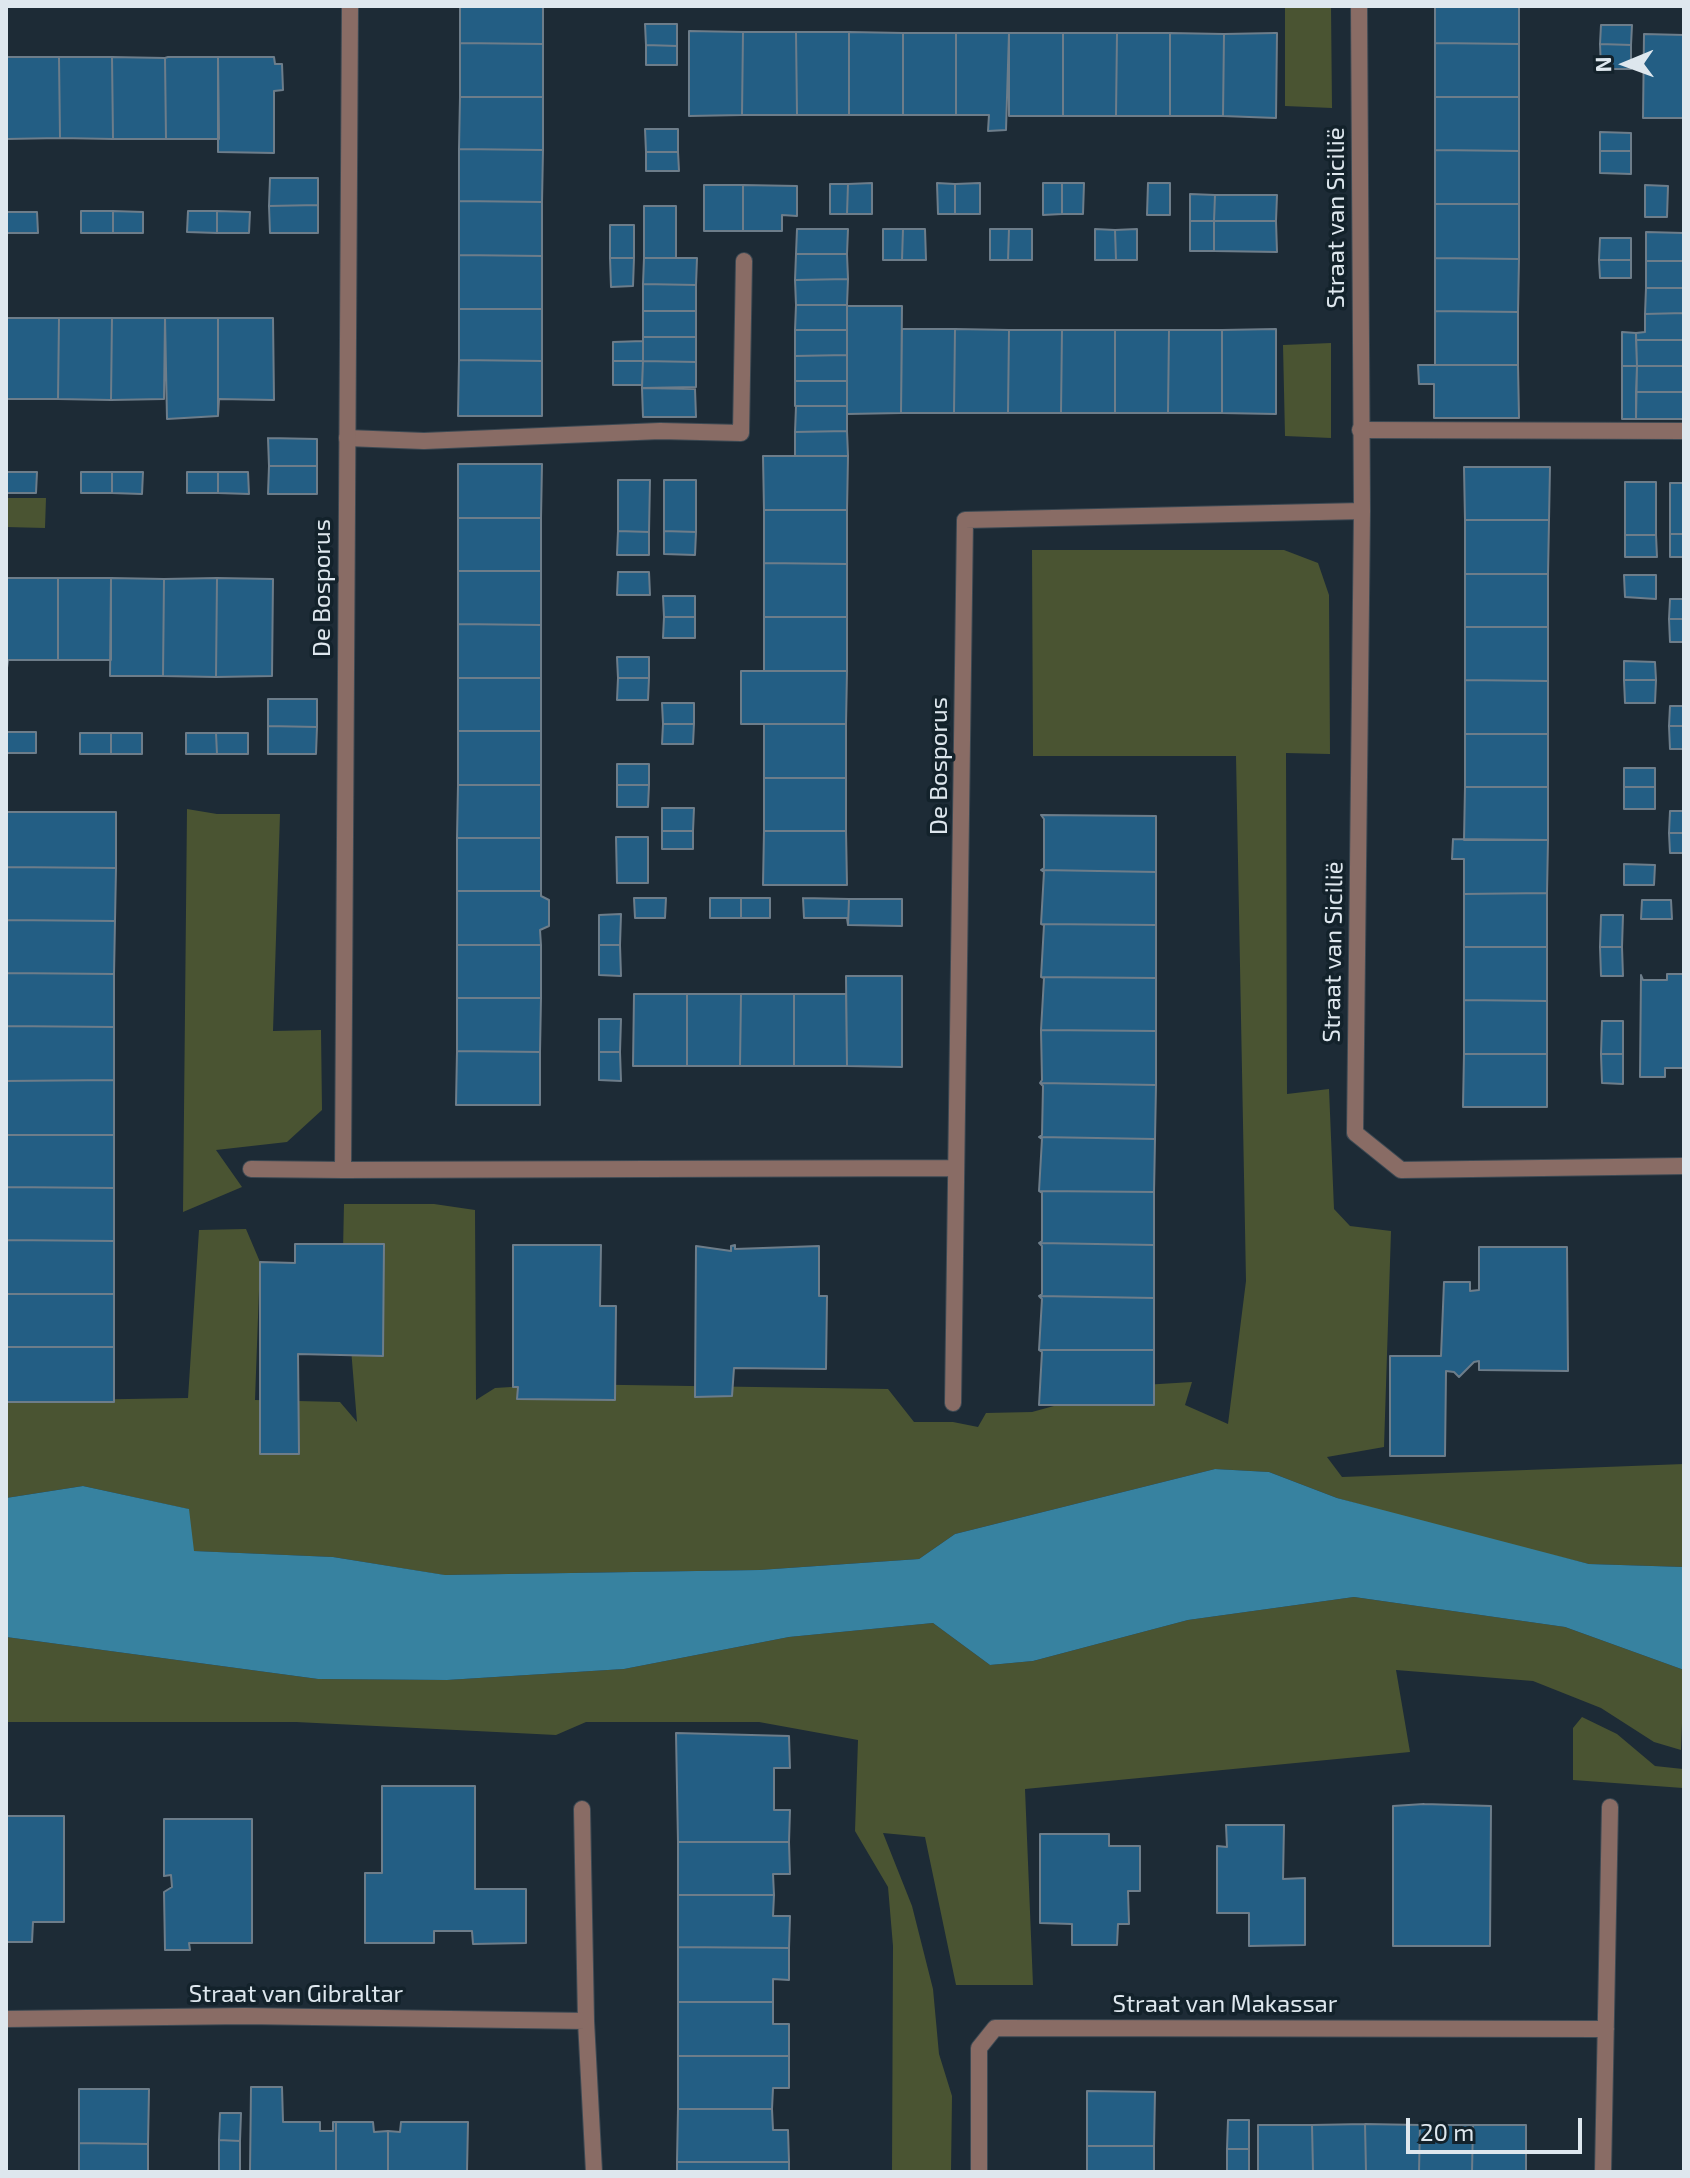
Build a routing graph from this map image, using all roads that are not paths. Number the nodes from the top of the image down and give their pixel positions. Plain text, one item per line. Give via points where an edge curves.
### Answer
1 (350, 6) edge
2 (1359, 6) edge
3 (744, 261) dead end
4 (1360, 430) junction
5 (1684, 431) edge
6 (347, 438) junction
7 (1362, 511) junction
8 (1684, 1166) edge
9 (954, 1168) junction
10 (251, 1169) dead end
11 (343, 1170) junction
12 (953, 1403) dead end
13 (1610, 1807) dead end
14 (582, 1809) dead end
15 (6, 2019) edge
16 (586, 2021) junction
17 (1606, 2029) junction
18 (594, 2172) edge
19 (979, 2172) edge
20 (1603, 2172) edge

1 - 6 street, De Bosporus
2 - 4 street, Straat van Sicilië
3 - 6 street via 741,433
4 - 5 street
4 - 7 street, Straat van Sicilië
6 - 11 street, De Bosporus
7 - 8 street, Straat van Sicilië via 1355,1133 1401,1170
7 - 9 street, De Bosporus via 965,520
9 - 11 street
9 - 12 street, De Bosporus
10 - 11 street
13 - 17 street
14 - 16 street
15 - 16 street, Straat van Gibraltar
16 - 18 street
17 - 19 street, Straat van Makassar via 995,2028 979,2048
17 - 20 street

